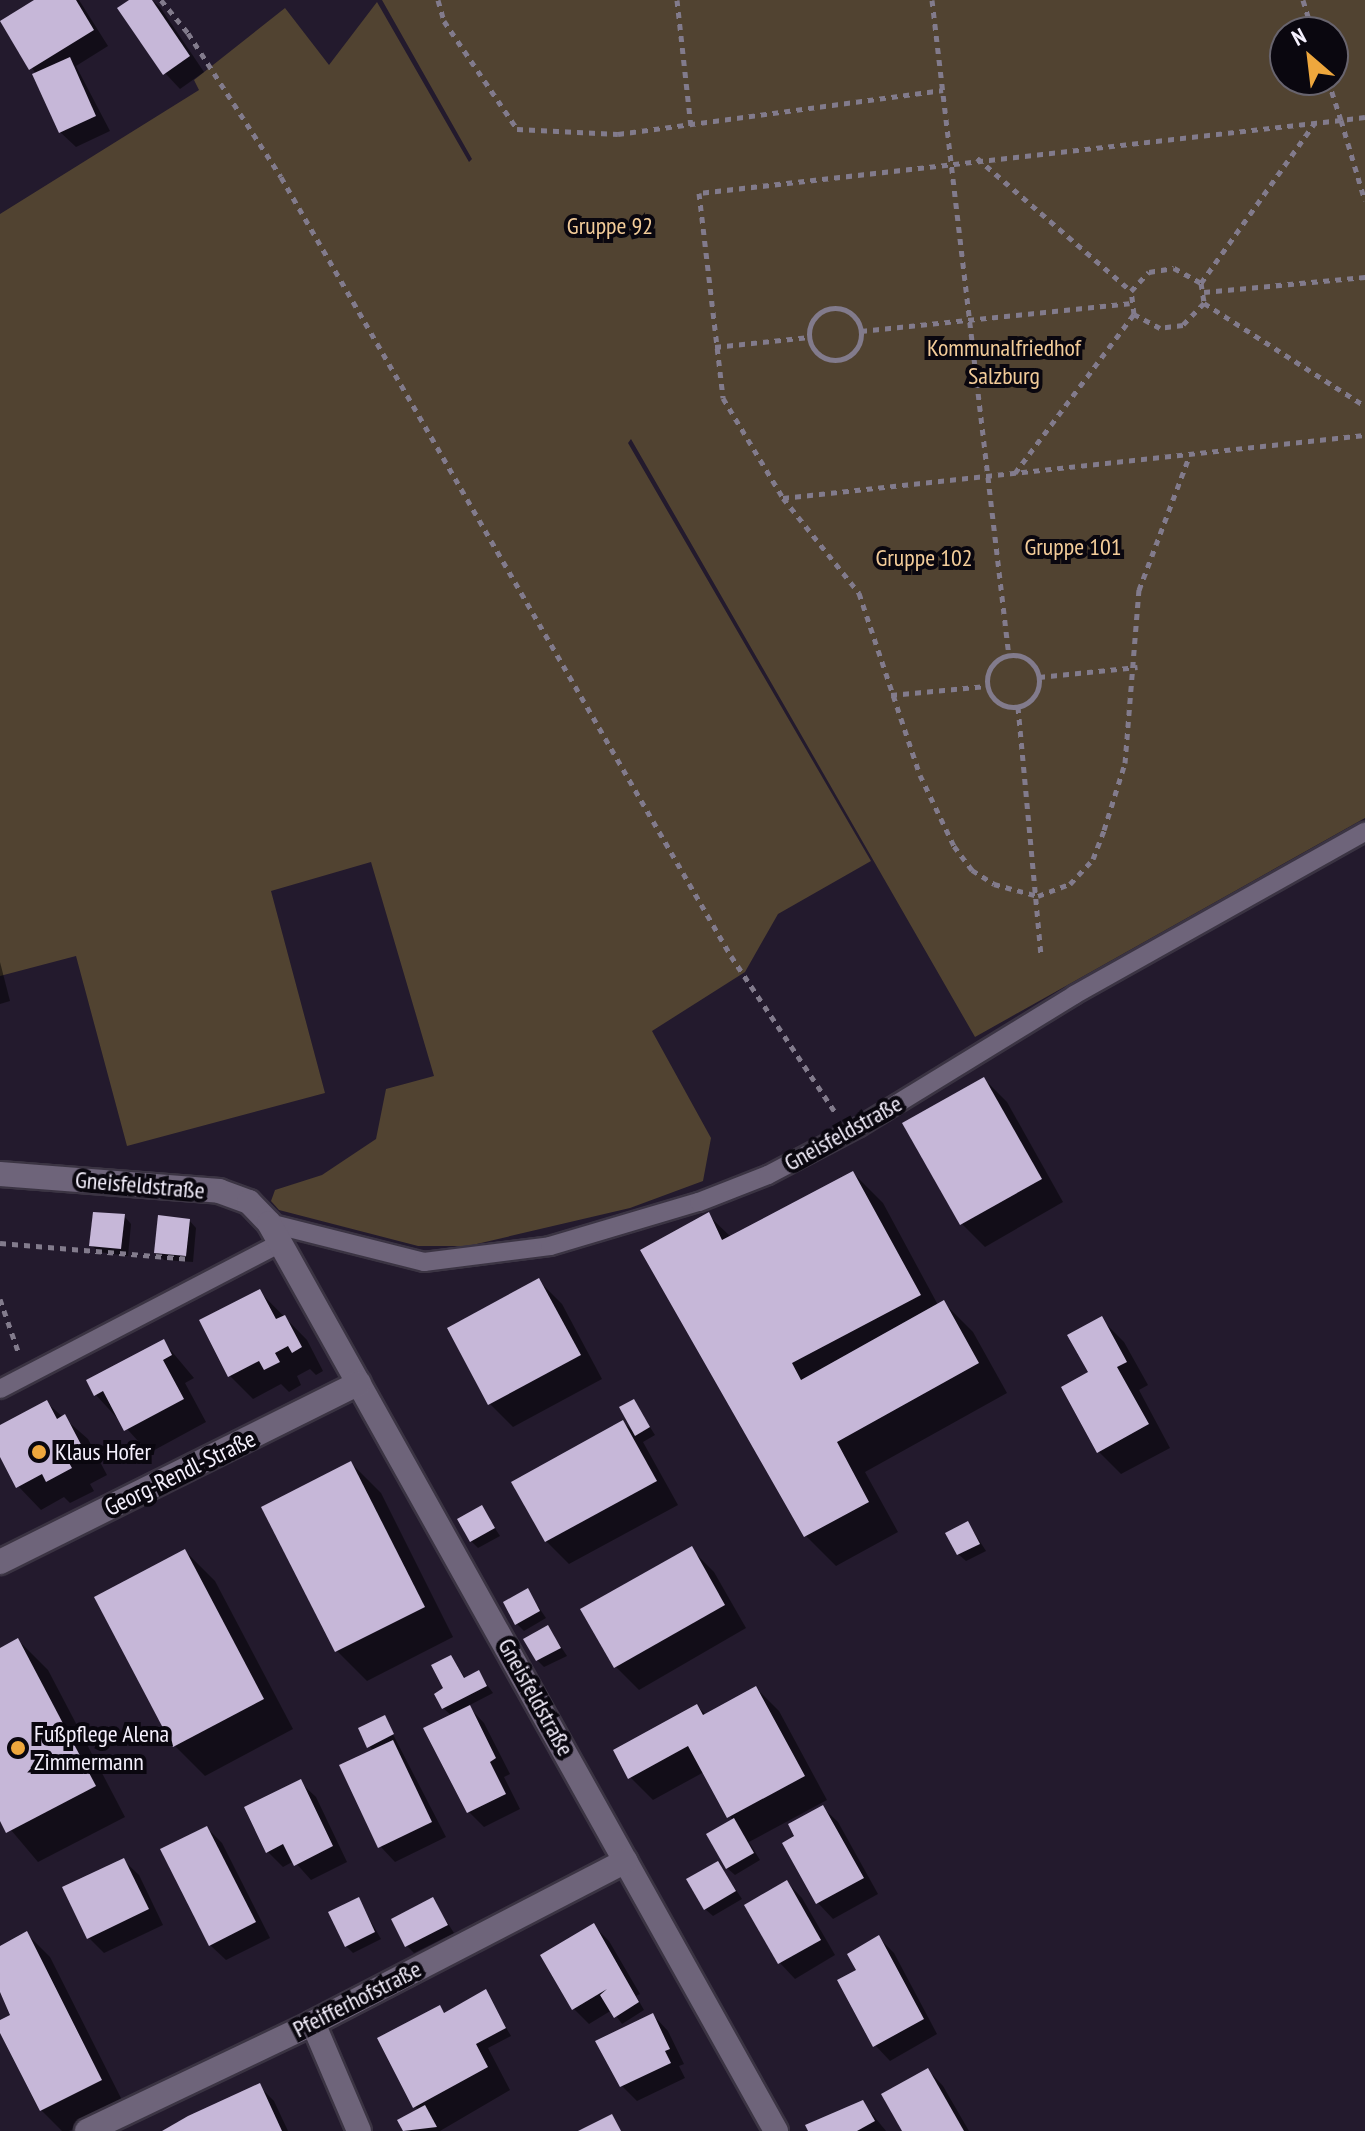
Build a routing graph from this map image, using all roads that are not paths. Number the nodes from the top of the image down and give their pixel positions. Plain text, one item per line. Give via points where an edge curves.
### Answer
1 (1365, 832) edge
2 (0, 1174) edge
3 (275, 1232) junction
4 (359, 1383) junction
5 (0, 1389) edge
6 (0, 1562) edge
7 (625, 1861) junction
8 (313, 2023) junction
9 (87, 2131) edge
10 (359, 2131) edge
11 (776, 2131) edge

1 - 3 lane, Gneisfeldstraße via 1074,995 848,1132 768,1175 699,1202 550,1246 424,1262
2 - 3 street, Gneisfeldstraße via 219,1191 249,1202
3 - 4 street, Gneisfeldstraße
3 - 5 lane via 242,1263
4 - 6 street, Georg-Rendl-Straße
4 - 7 street, Gneisfeldstraße
7 - 8 street, Pfeifferhofstraße
7 - 11 street, Gneisfeldstraße
8 - 9 street, Pfeifferhofstraße
8 - 10 street

